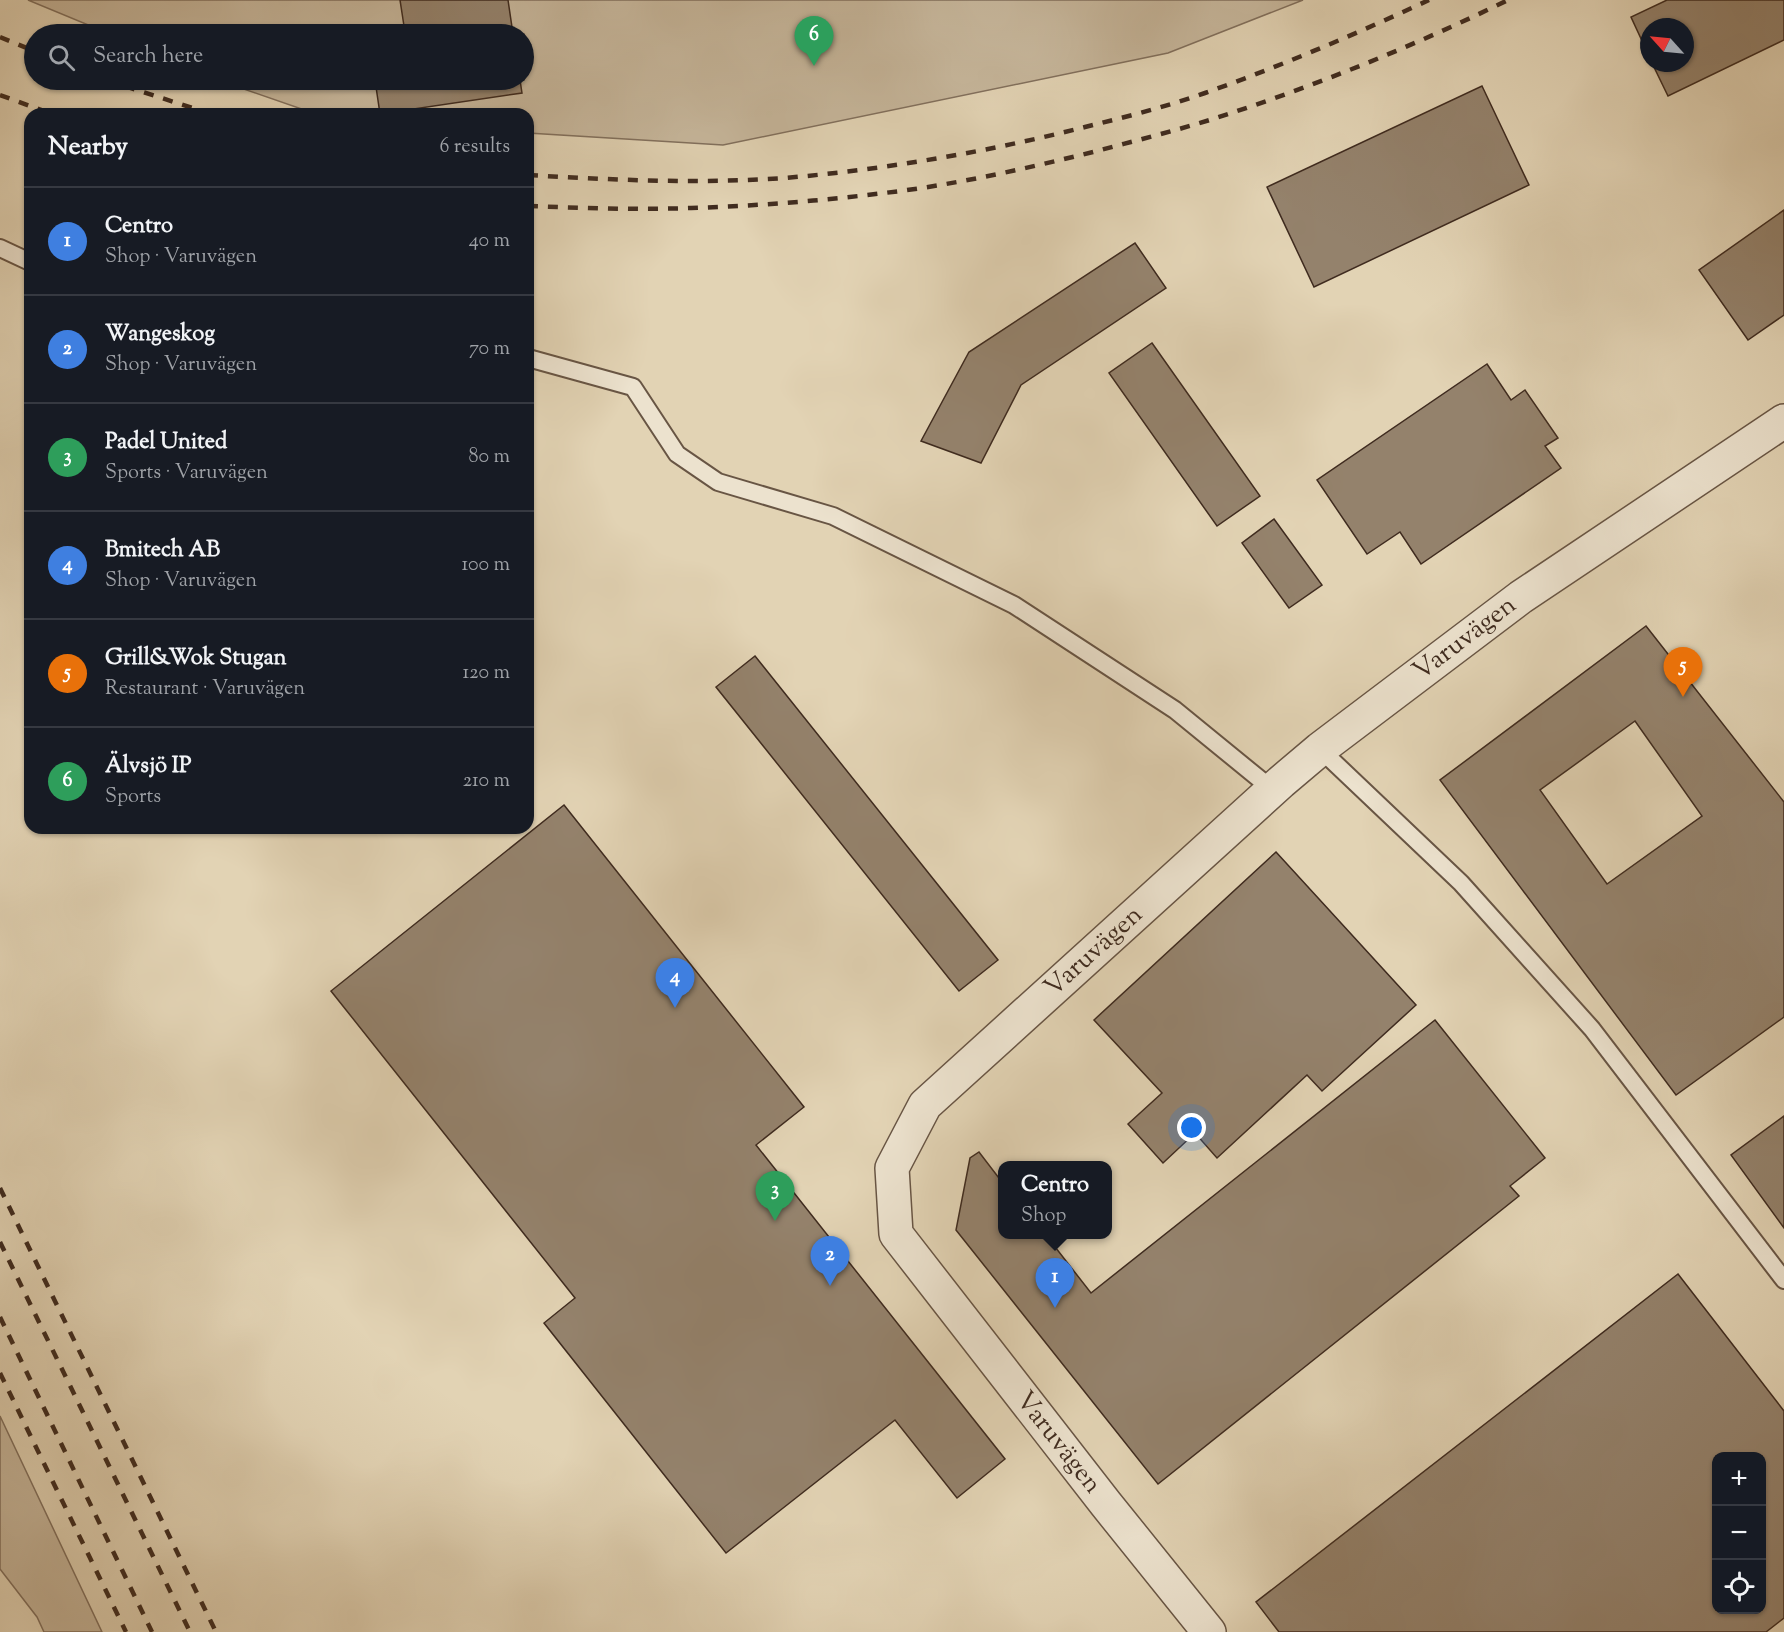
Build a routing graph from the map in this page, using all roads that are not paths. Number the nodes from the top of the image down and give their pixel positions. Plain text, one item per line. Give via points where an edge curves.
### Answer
1 (0, 248) edge
2 (24, 259) edge
3 (534, 360) edge
4 (1784, 422) edge
5 (1320, 749) junction
6 (1273, 790) junction
7 (1784, 1280) edge
8 (1209, 1632) edge

1 - 2 lane
3 - 6 lane via 633,387 677,454 717,482 833,516 1014,605 1175,710
4 - 5 street, Varuvägen via 1521,597
5 - 6 street, Varuvägen
5 - 7 lane via 1461,883 1592,1029
6 - 8 street, Varuvägen via 925,1105 892,1168 896,1234

